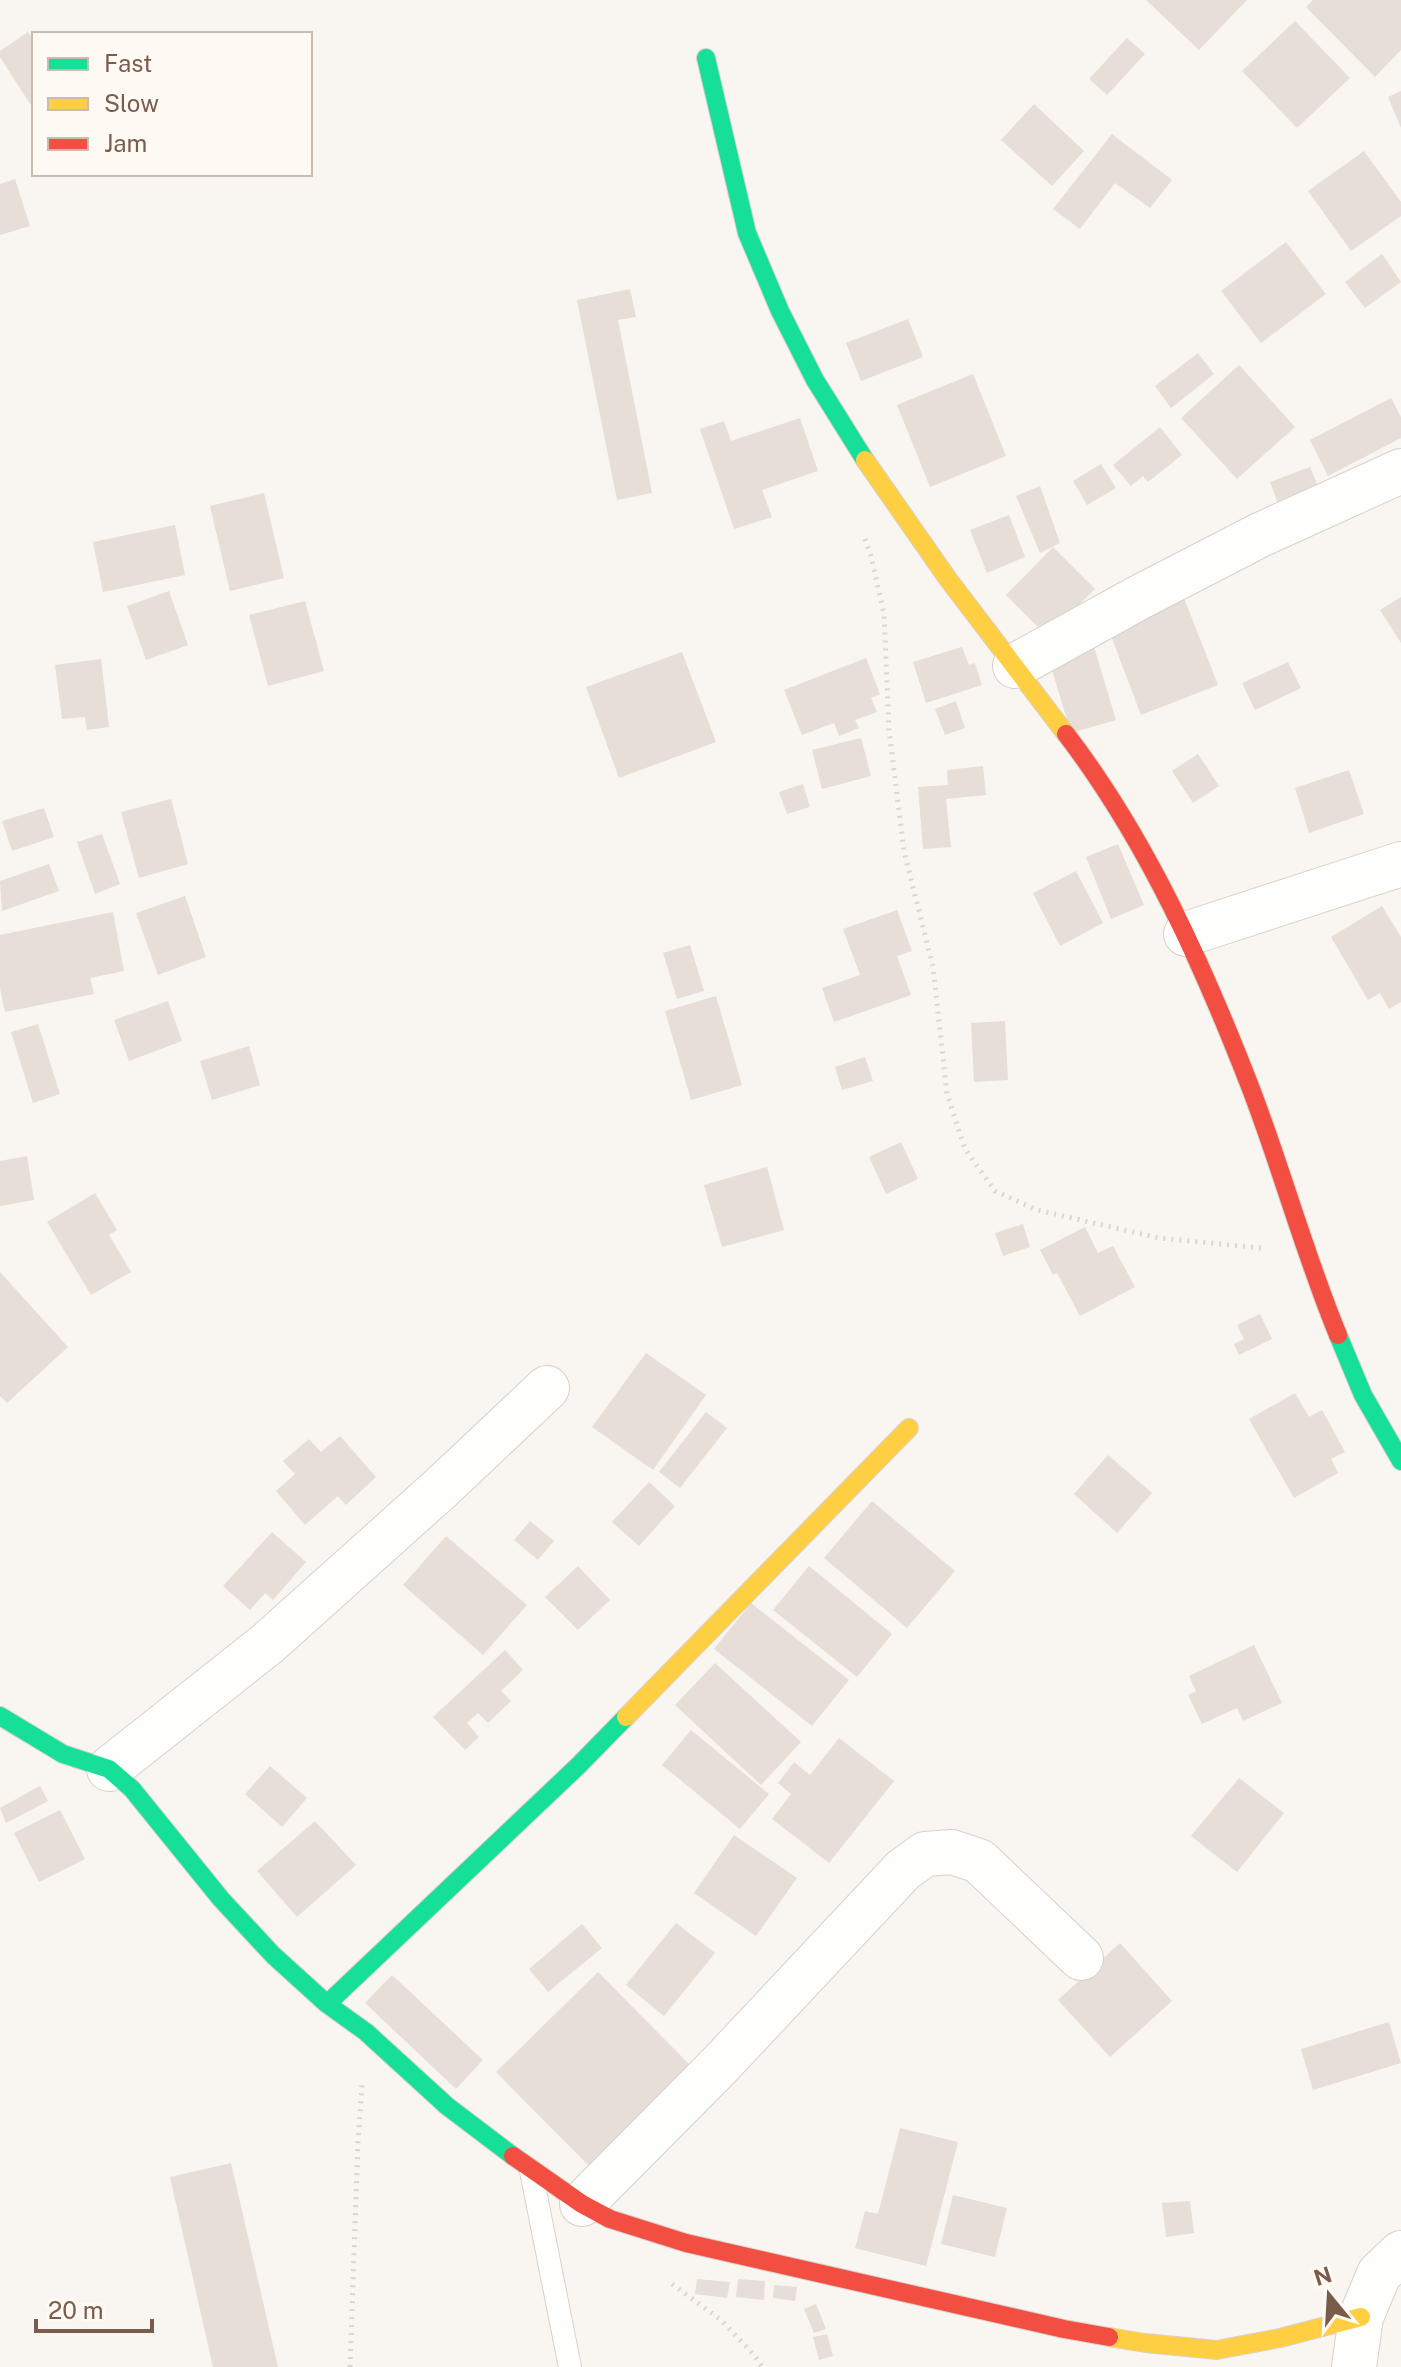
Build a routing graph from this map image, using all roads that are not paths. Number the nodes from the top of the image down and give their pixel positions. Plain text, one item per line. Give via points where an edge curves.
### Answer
1 (706, 58) dead end
2 (1401, 471) edge
3 (1015, 666) junction
4 (1401, 864) edge
5 (1186, 934) junction
6 (547, 1388) dead end
7 (909, 1428) dead end
8 (1401, 1461) edge
9 (0, 1716) edge
10 (109, 1769) junction
11 (1081, 1958) dead end
12 (327, 2004) junction
13 (531, 2170) junction
14 (582, 2204) junction
15 (1401, 2253) edge
16 (1361, 2317) junction
17 (570, 2367) edge
18 (1354, 2367) edge

1 - 3 street via 747,233 794,339 877,480
2 - 3 street via 1260,535
3 - 5 street via 1099,777
4 - 5 street
5 - 8 street via 1251,1089 1330,1316 1363,1395
6 - 10 street via 267,1644
7 - 12 street via 578,1766
9 - 10 street via 63,1754
10 - 12 street via 132,1789 221,1899
11 - 14 street via 979,1861 952,1852 925,1854 903,1870
12 - 13 street
13 - 14 street
13 - 17 lane
14 - 16 street via 610,2219 686,2243 1145,2343 1217,2350
15 - 16 street via 1379,2274
16 - 18 street

